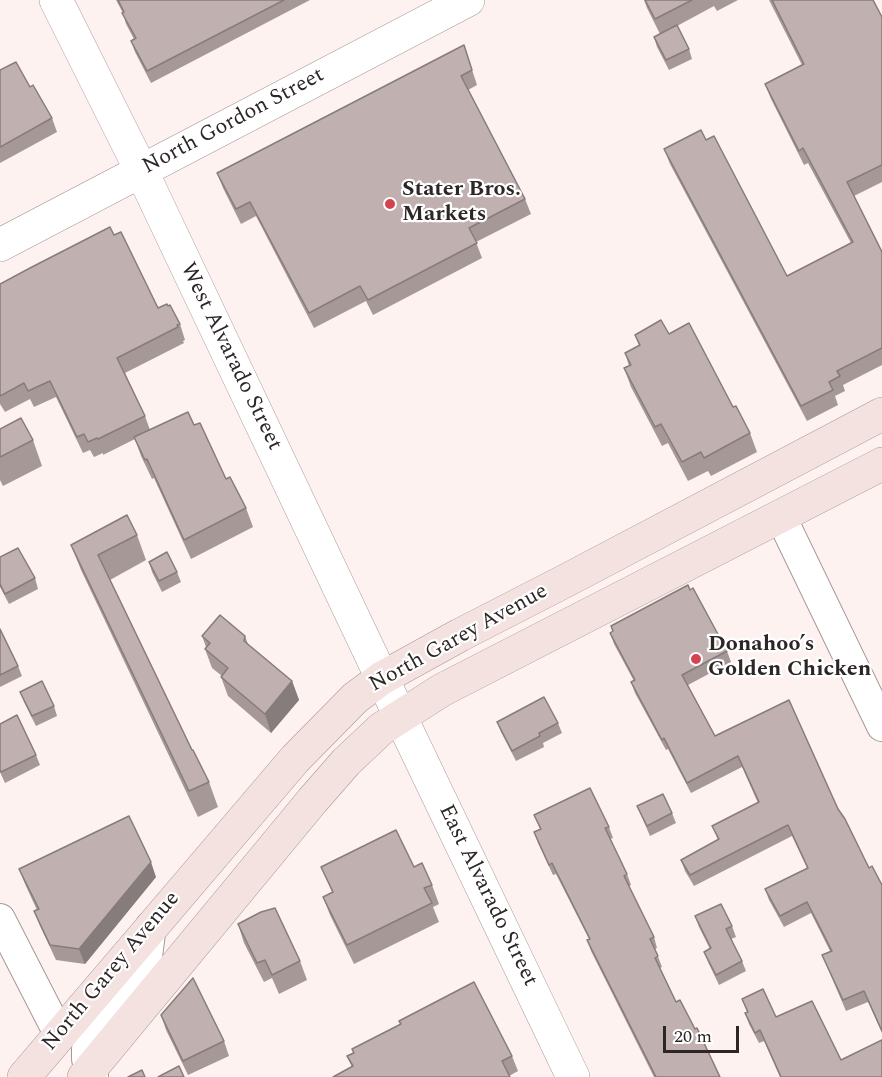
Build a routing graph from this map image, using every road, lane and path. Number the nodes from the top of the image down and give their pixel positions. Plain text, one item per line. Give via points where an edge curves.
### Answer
1 (56, 0) edge
2 (468, 0) edge
3 (141, 170) junction
4 (0, 245) edge
5 (882, 414) edge
6 (882, 464) edge
7 (781, 517) junction
8 (382, 678) junction
9 (400, 716) junction
10 (882, 726) edge
11 (0, 920) edge
12 (151, 926) junction
13 (59, 1034) junction
14 (89, 1075) edge
15 (24, 1077) edge
16 (573, 1077) edge

1 - 3 street, West Alvarado Street
2 - 3 street, North Gordon Street
3 - 4 street, North Gordon Street
3 - 8 street, West Alvarado Street
5 - 8 main road, North Garey Avenue
6 - 7 main road, North Garey Avenue
7 - 9 main road, North Garey Avenue via 452,685
7 - 10 street
8 - 9 street, West Alvarado Street
8 - 12 main road, North Garey Avenue via 355,698 295,759
9 - 14 main road, North Garey Avenue via 346,762
9 - 16 street, East Alvarado Street
11 - 13 street
12 - 13 main road, North Garey Avenue
12 - 14 street via 145,971 87,1049
13 - 15 main road, North Garey Avenue

